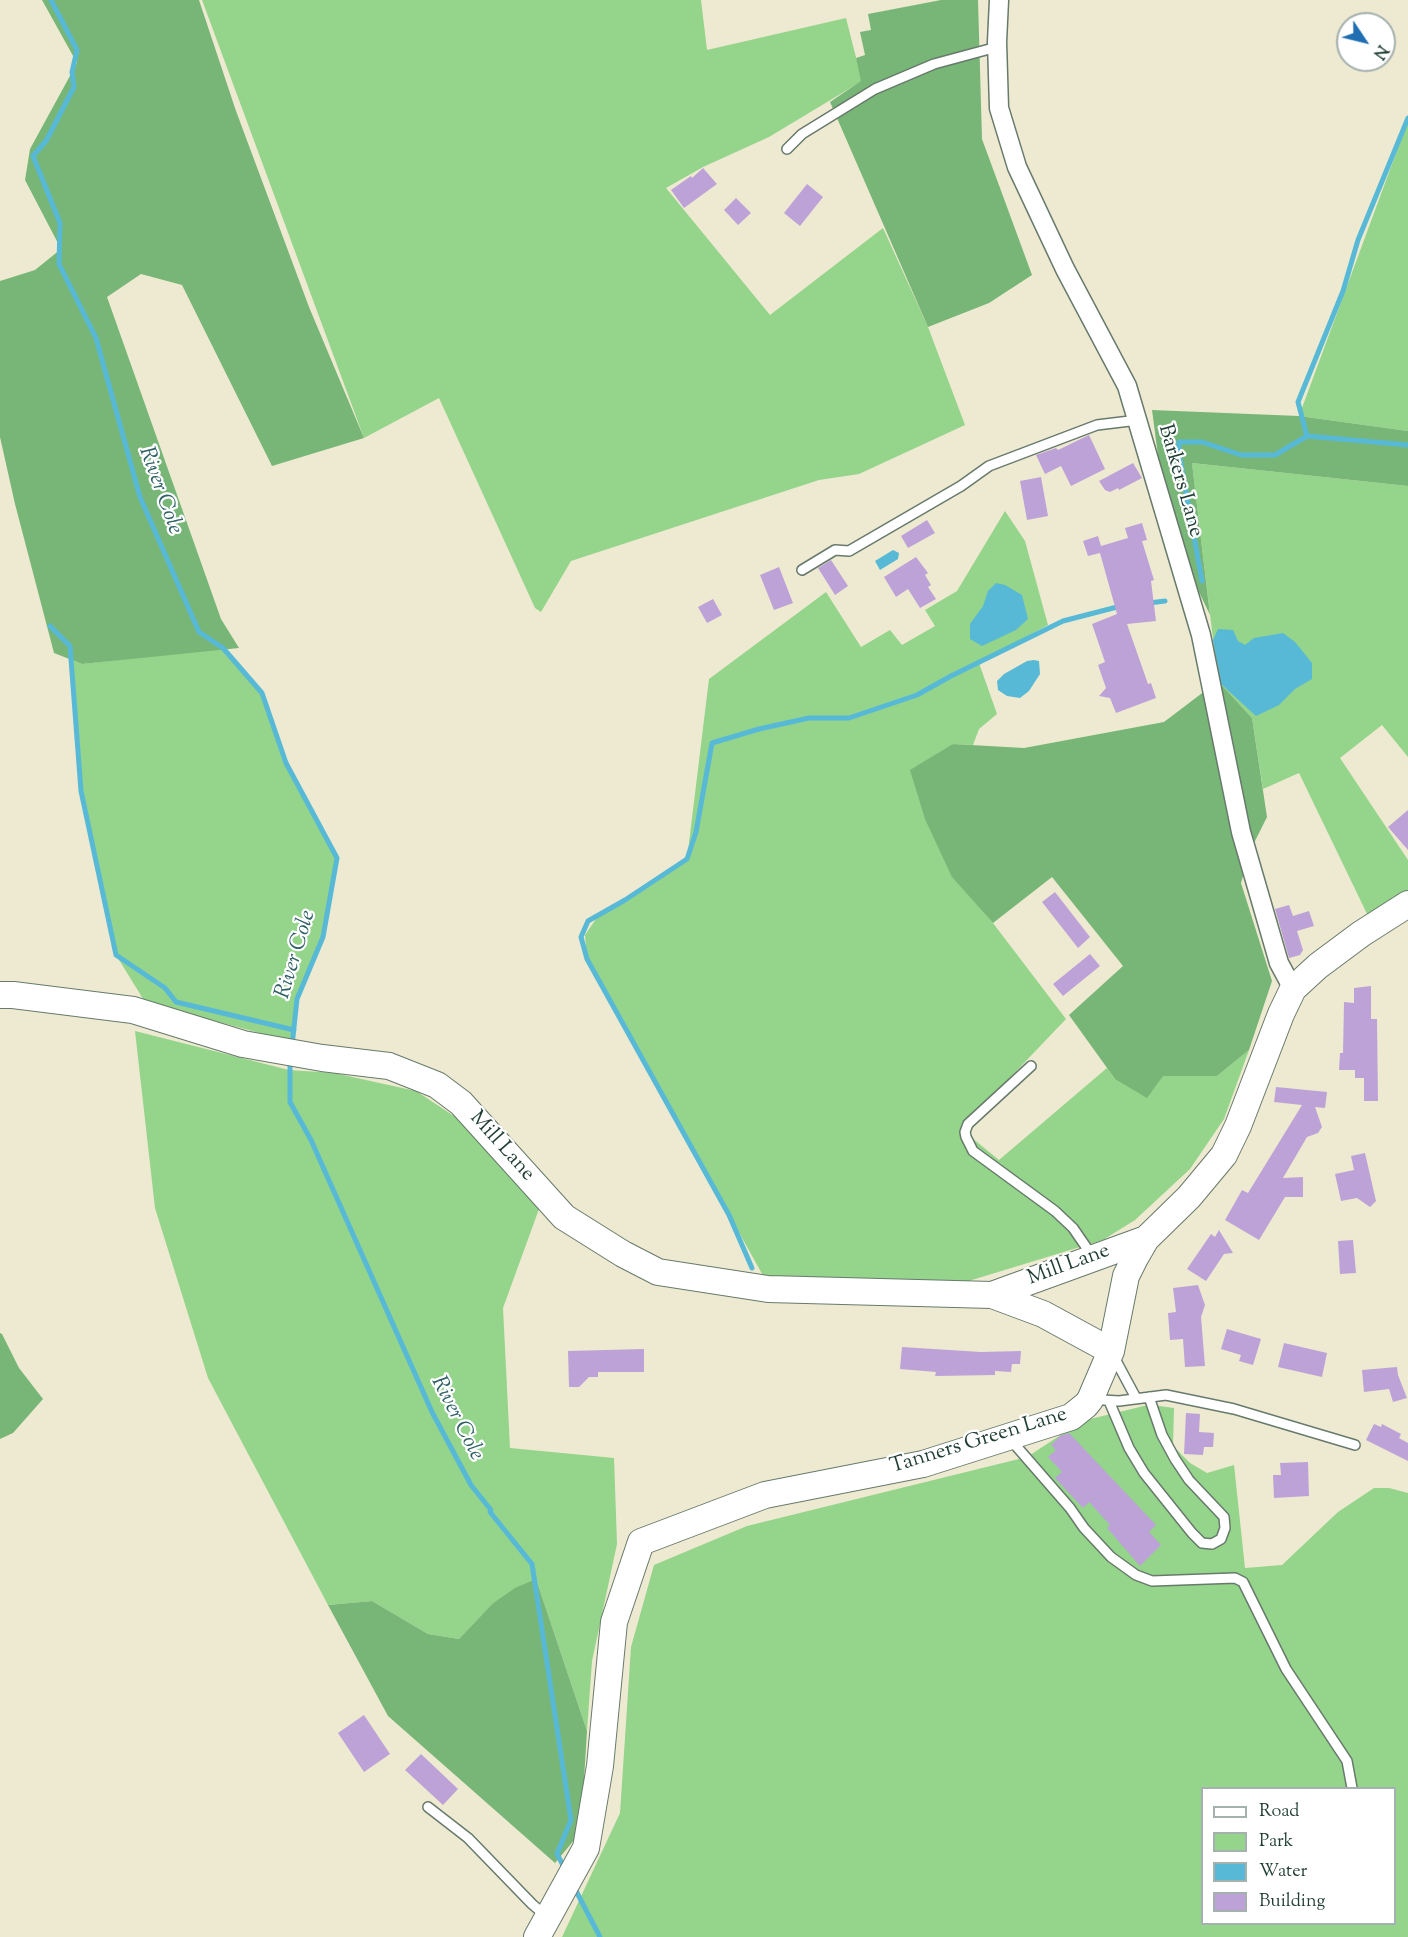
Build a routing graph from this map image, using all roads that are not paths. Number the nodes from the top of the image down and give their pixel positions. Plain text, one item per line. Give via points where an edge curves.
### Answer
1 (999, 0) edge
2 (997, 46) junction
3 (787, 148) dead end
4 (1138, 420) junction
5 (802, 570) dead end
6 (1408, 904) edge
7 (1293, 989) junction
8 (0, 995) edge
9 (1031, 1066) dead end
10 (1146, 1239) junction
11 (1093, 1257) junction
12 (992, 1295) junction
13 (1111, 1351) junction
14 (1149, 1397) junction
15 (1136, 1398) junction
16 (1100, 1400) junction
17 (1008, 1437) junction
18 (1355, 1445) dead end
19 (1352, 1787) edge
20 (428, 1807) dead end
21 (548, 1917) edge

1 - 2 street, Barkers Lane
2 - 3 lane via 934,64 875,89 802,134
2 - 4 street, Barkers Lane via 999,108 1017,167 1127,386
4 - 5 lane via 1097,425 989,466 849,551 835,550
4 - 7 street, Barkers Lane via 1201,634 1241,832 1279,963
6 - 7 street, Tanners Green Lane via 1326,959
7 - 10 street, Tanners Green Lane via 1224,1155
8 - 12 street, Mill Lane via 133,1010 243,1044 389,1066 437,1085 461,1103 564,1217 658,1272 768,1289
9 - 11 lane via 968,1124 966,1137 973,1151 1073,1228
10 - 11 street, Mill Lane
10 - 13 street, Tanners Green Lane via 1126,1276
11 - 12 street, Mill Lane
12 - 13 street, Mill Lane via 1043,1314
13 - 15 lane
13 - 16 street, Tanners Green Lane
14 - 15 lane
14 - 16 lane via 1174,1459 1224,1518 1221,1539 1212,1544 1202,1543 1192,1533 1144,1473
14 - 18 lane via 1166,1395 1234,1409
15 - 16 lane
16 - 17 street, Tanners Green Lane via 1071,1417
17 - 19 lane via 1084,1528 1111,1557 1136,1575 1152,1581 1235,1578 1243,1582 1286,1669 1347,1761
17 - 21 street, Tanners Green Lane via 923,1464 765,1495 642,1542 614,1622 600,1766 586,1848
20 - 21 lane via 468,1838

